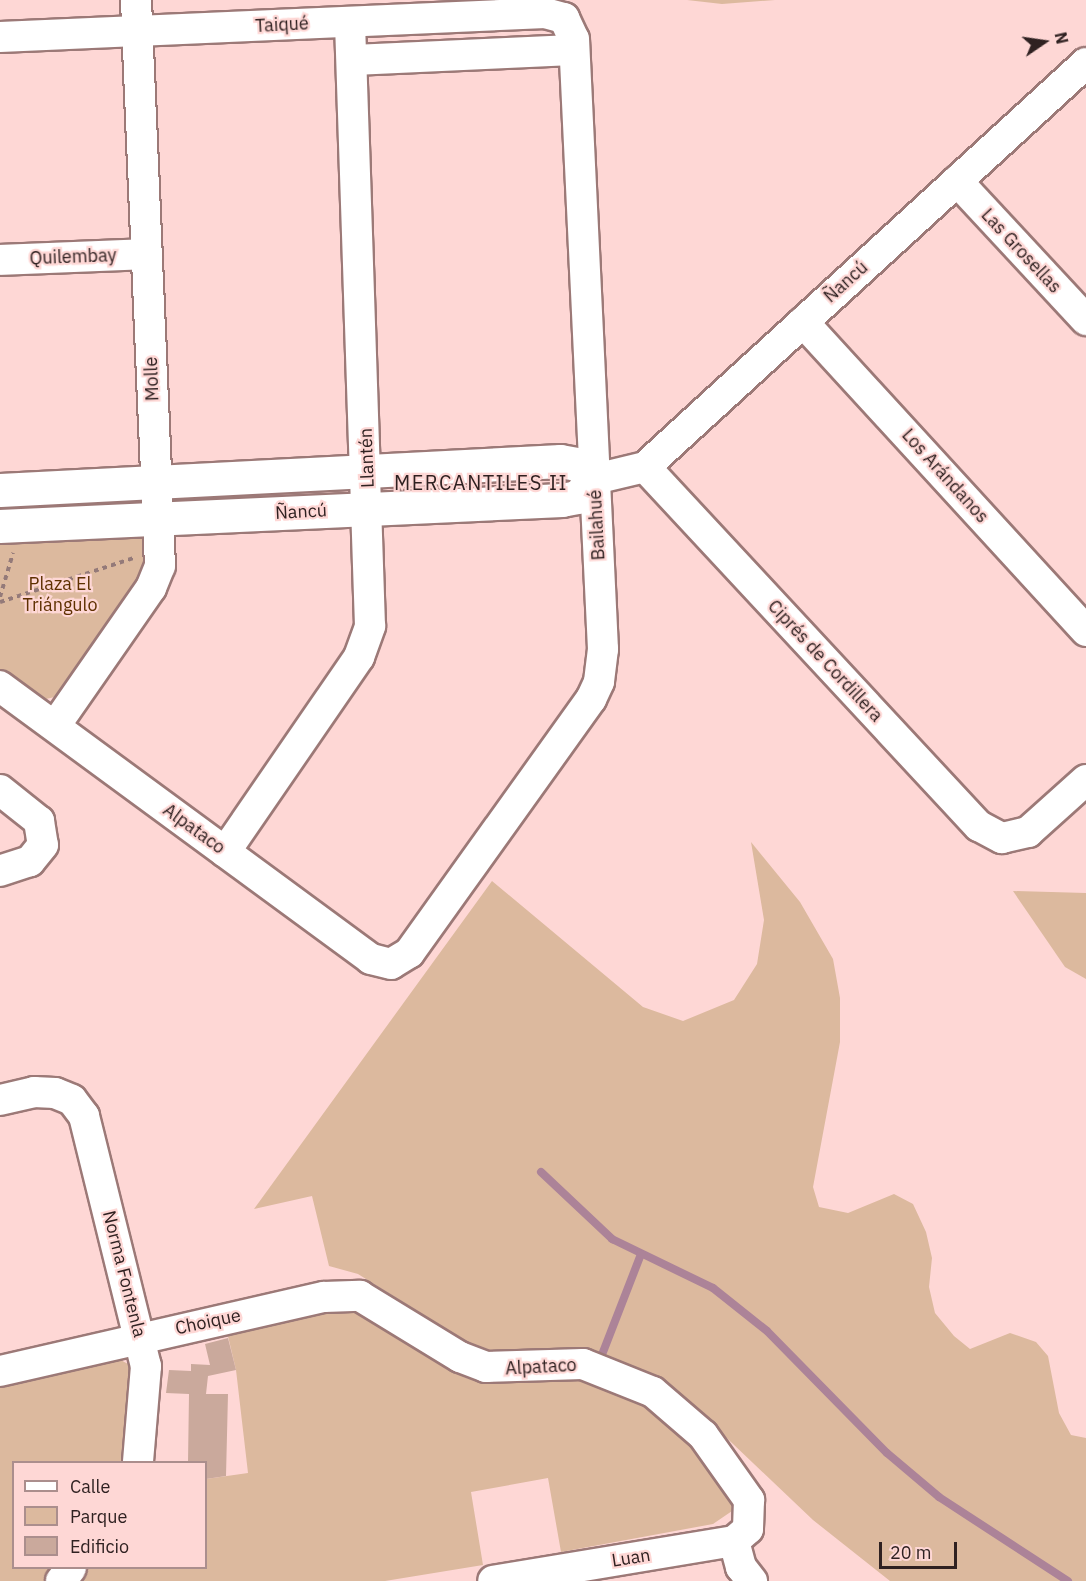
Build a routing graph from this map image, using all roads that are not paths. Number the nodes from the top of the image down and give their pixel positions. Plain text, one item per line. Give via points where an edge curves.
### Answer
1 (136, 0) edge
2 (564, 18) joint
3 (350, 22) junction
4 (137, 31) junction
5 (0, 37) edge
6 (574, 50) junction
7 (352, 60) junction
8 (1086, 63) edge
9 (957, 181) junction
10 (147, 254) junction
11 (0, 260) edge
12 (1086, 320) edge
13 (803, 322) junction
14 (645, 467) junction
15 (367, 472) junction
16 (595, 479) junction
17 (157, 482) junction
18 (0, 490) edge
19 (368, 509) junction
20 (158, 519) junction
21 (7, 539) edge
22 (1086, 631) edge
23 (0, 686) edge
24 (55, 726) junction
25 (1086, 780) edge
26 (0, 789) edge
27 (225, 852) junction
28 (0, 871) edge
29 (392, 964) joint
30 (0, 1100) edge
31 (347, 1294) joint
32 (140, 1337) junction
33 (0, 1371) edge
34 (138, 1461) edge
35 (734, 1541) junction
36 (70, 1569) edge
37 (61, 1581) edge
38 (493, 1581) edge
39 (752, 1581) edge

1 - 4 street, Molle
2 - 3 street, Taiqué via 545,13
2 - 6 street, Bailahué via 573,33
3 - 4 street, Taiqué
3 - 7 street, Llantén
4 - 5 street, Taiqué
4 - 10 street, Molle
6 - 7 street
6 - 16 street, Bailahué
7 - 15 street, Llantén
8 - 9 street, Ñancú
9 - 12 street, Las Grosellas
9 - 13 street, Ñancú
10 - 11 street, Quilembay
10 - 17 street, Molle
13 - 14 street, Ñancú
13 - 22 street, Los Arándanos
14 - 16 street, Ñancú
14 - 25 street, Ciprés de Cordillera via 979,826 996,836 1016,837 1038,825
15 - 16 street, Ñancú via 568,461
15 - 17 street, Ñancú
15 - 19 street, Llantén
16 - 19 street, Ñancú via 584,492 569,499
16 - 29 street, Bailahué via 603,649 599,682 409,953
17 - 18 street, Ñancú
17 - 20 street, Molle
19 - 20 street, Ñancú
19 - 27 street, Llantén via 372,614 364,647
20 - 21 street, Ñancú
20 - 24 street, Molle via 160,560 154,583
23 - 24 street, Alpataco
24 - 27 street, Alpataco
26 - 28 street via 39,821 43,844 30,861
27 - 29 street, Alpataco via 371,959
30 - 32 street, Norma Fontenla via 44,1091 65,1095 79,1107 87,1125
31 - 32 street, Choique
31 - 35 street, Alpataco via 369,1300 460,1357 486,1367 583,1364 653,1392 703,1435 746,1492 751,1520 748,1529
32 - 33 street, Choique
32 - 34 street, Norma Fontenla via 146,1380
35 - 38 street, Luan
35 - 39 street via 741,1567
36 - 37 street

